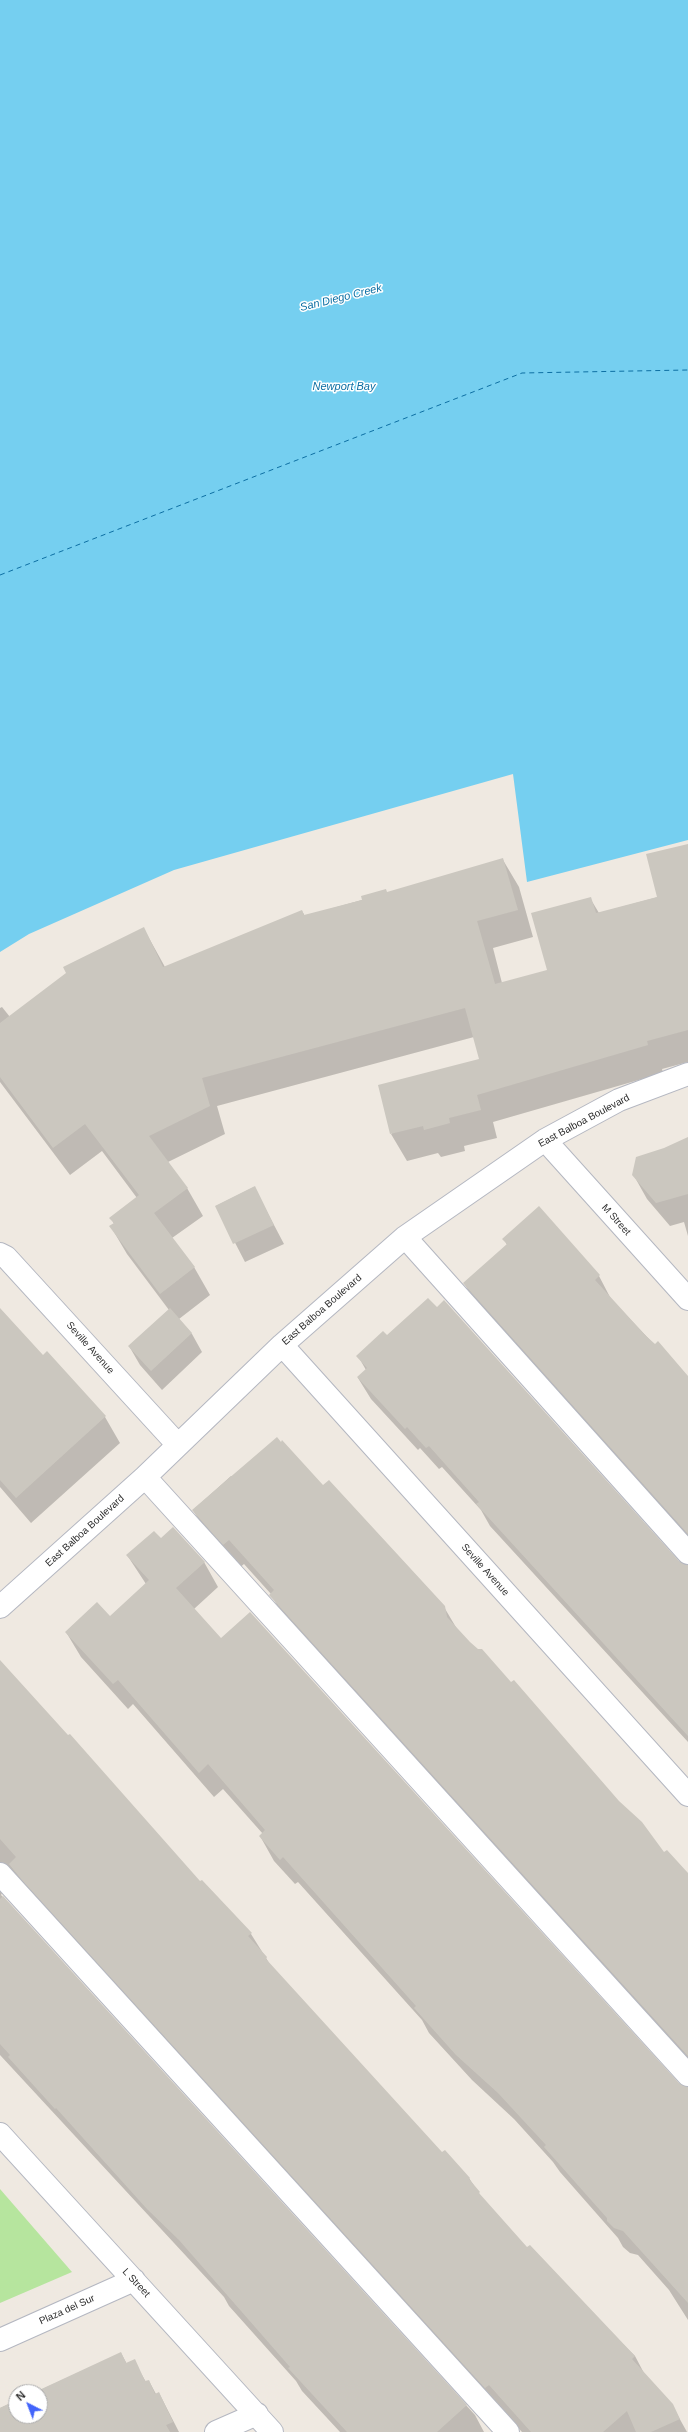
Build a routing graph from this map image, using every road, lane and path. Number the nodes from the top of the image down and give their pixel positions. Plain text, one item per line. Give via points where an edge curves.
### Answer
1 (688, 1074) edge
2 (545, 1140) junction
3 (405, 1237) junction
4 (0, 1254) edge
5 (685, 1290) edge
6 (282, 1345) junction
7 (178, 1445) junction
8 (145, 1477) junction
9 (688, 1553) edge
10 (0, 1607) edge
11 (688, 1795) edge
12 (0, 1874) edge
13 (688, 2075) edge
14 (0, 2134) edge
15 (134, 2280) junction
16 (0, 2340) edge
17 (257, 2414) junction
18 (216, 2432) edge
19 (272, 2432) edge
20 (508, 2432) edge

1 - 2 street, East Balboa Boulevard via 619,1100
2 - 3 street, East Balboa Boulevard
2 - 5 street, M Street
3 - 6 street, East Balboa Boulevard
3 - 9 street
4 - 7 street, Seville Avenue via 6,1257
6 - 7 street, East Balboa Boulevard
6 - 11 street, Seville Avenue
7 - 8 street, East Balboa Boulevard
8 - 10 street, East Balboa Boulevard
8 - 13 street
12 - 20 street
14 - 15 street, L Street
15 - 16 street, Plaza del Sur
15 - 17 street, L Street
17 - 18 street
17 - 19 street, L Street

